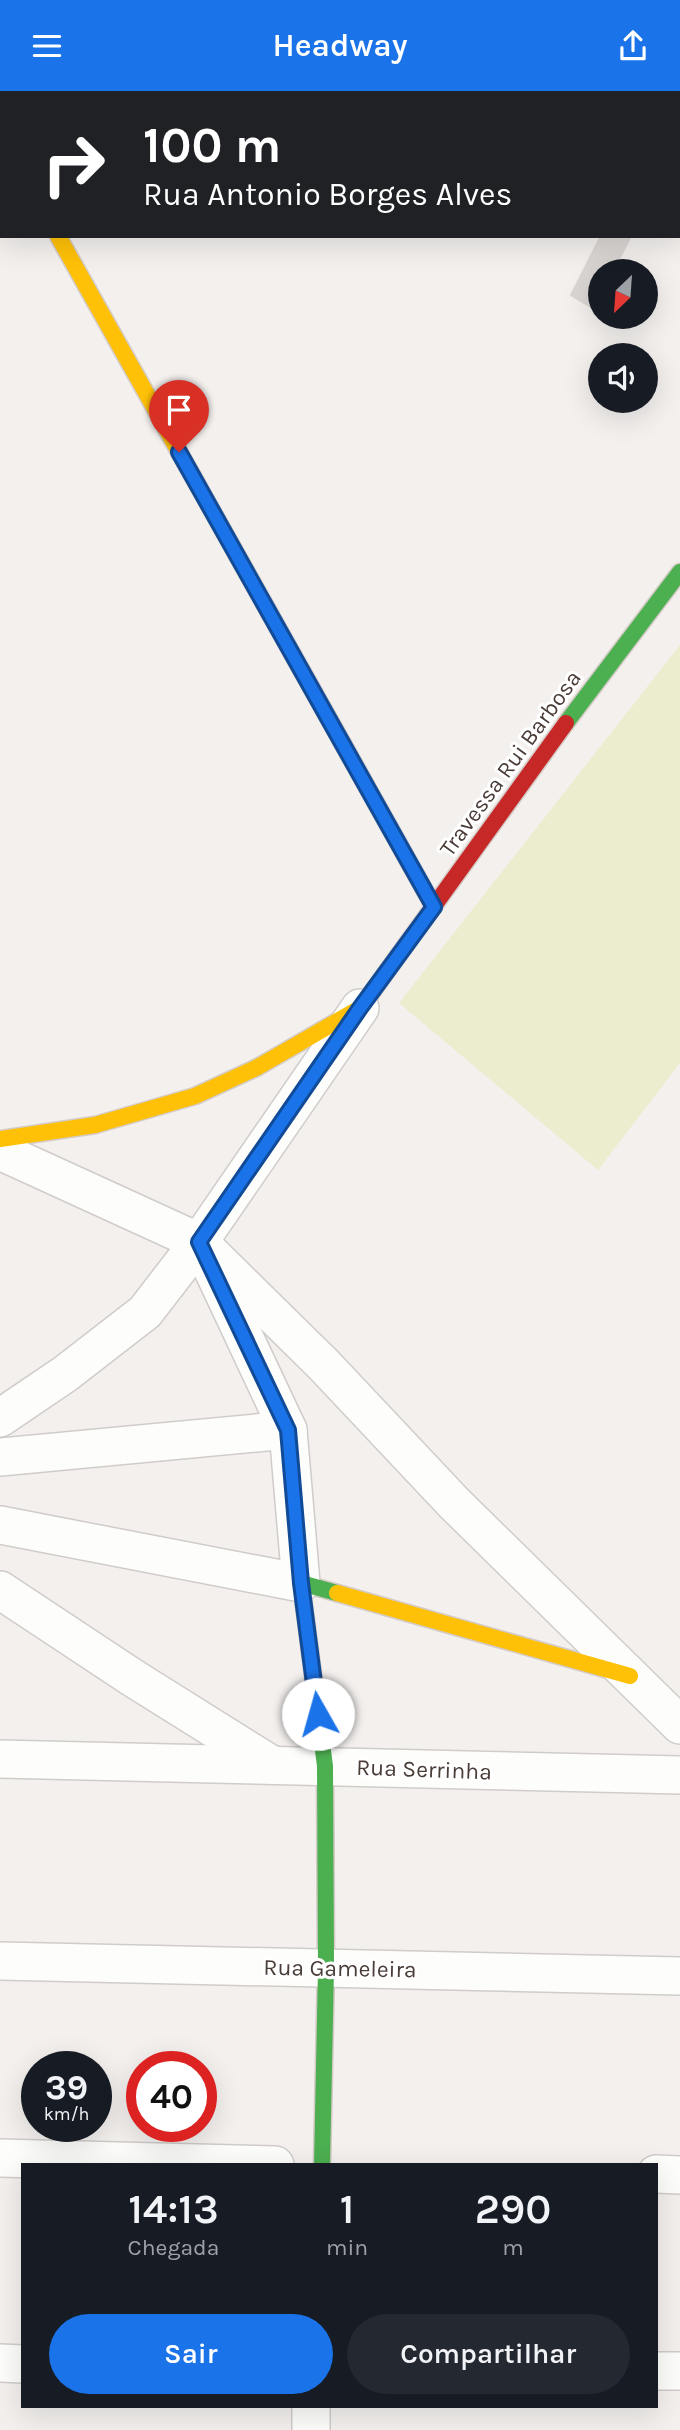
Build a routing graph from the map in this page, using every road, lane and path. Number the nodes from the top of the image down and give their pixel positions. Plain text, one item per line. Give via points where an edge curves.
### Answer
1 (59, 238) edge
2 (680, 572) edge
3 (434, 907) junction
4 (360, 1008) junction
5 (0, 1139) edge
6 (0, 1151) edge
7 (199, 1242) junction
8 (0, 1418) edge
9 (288, 1430) junction
10 (0, 1457) edge
11 (0, 1525) edge
12 (301, 1583) junction
13 (0, 1590) edge
14 (630, 1676) junction
15 (680, 1725) edge
16 (0, 1759) edge
17 (272, 1765) junction
18 (325, 1766) junction
19 (680, 1775) edge
20 (0, 1961) edge
21 (326, 1968) junction
22 (680, 1976) edge
23 (0, 2158) edge
24 (196, 2163) edge
25 (321, 2163) edge
26 (658, 2174) edge
27 (680, 2175) edge
28 (0, 2364) edge
29 (21, 2364) edge
30 (658, 2371) edge
31 (680, 2371) edge
32 (311, 2408) edge
33 (312, 2430) edge

1 - 3 street
2 - 3 street, Travessa Rui Barbosa
3 - 4 street, Travessa Rui Barbosa
4 - 5 street, Travessa Rui Barbosa via 256,1068 195,1096 94,1125
4 - 7 street
6 - 7 street
7 - 8 street via 145,1312
7 - 9 street
7 - 14 street
9 - 10 street
9 - 12 street
11 - 12 street
12 - 14 street
12 - 18 street
13 - 17 street
14 - 15 street
16 - 17 street, Rua Serrinha
17 - 18 street, Rua Serrinha
18 - 19 street, Rua Serrinha
18 - 21 street
20 - 21 street, Rua Gameleira
21 - 22 street, Rua Gameleira
21 - 25 street
23 - 24 street
26 - 27 street
28 - 29 street
30 - 31 street
32 - 33 street

